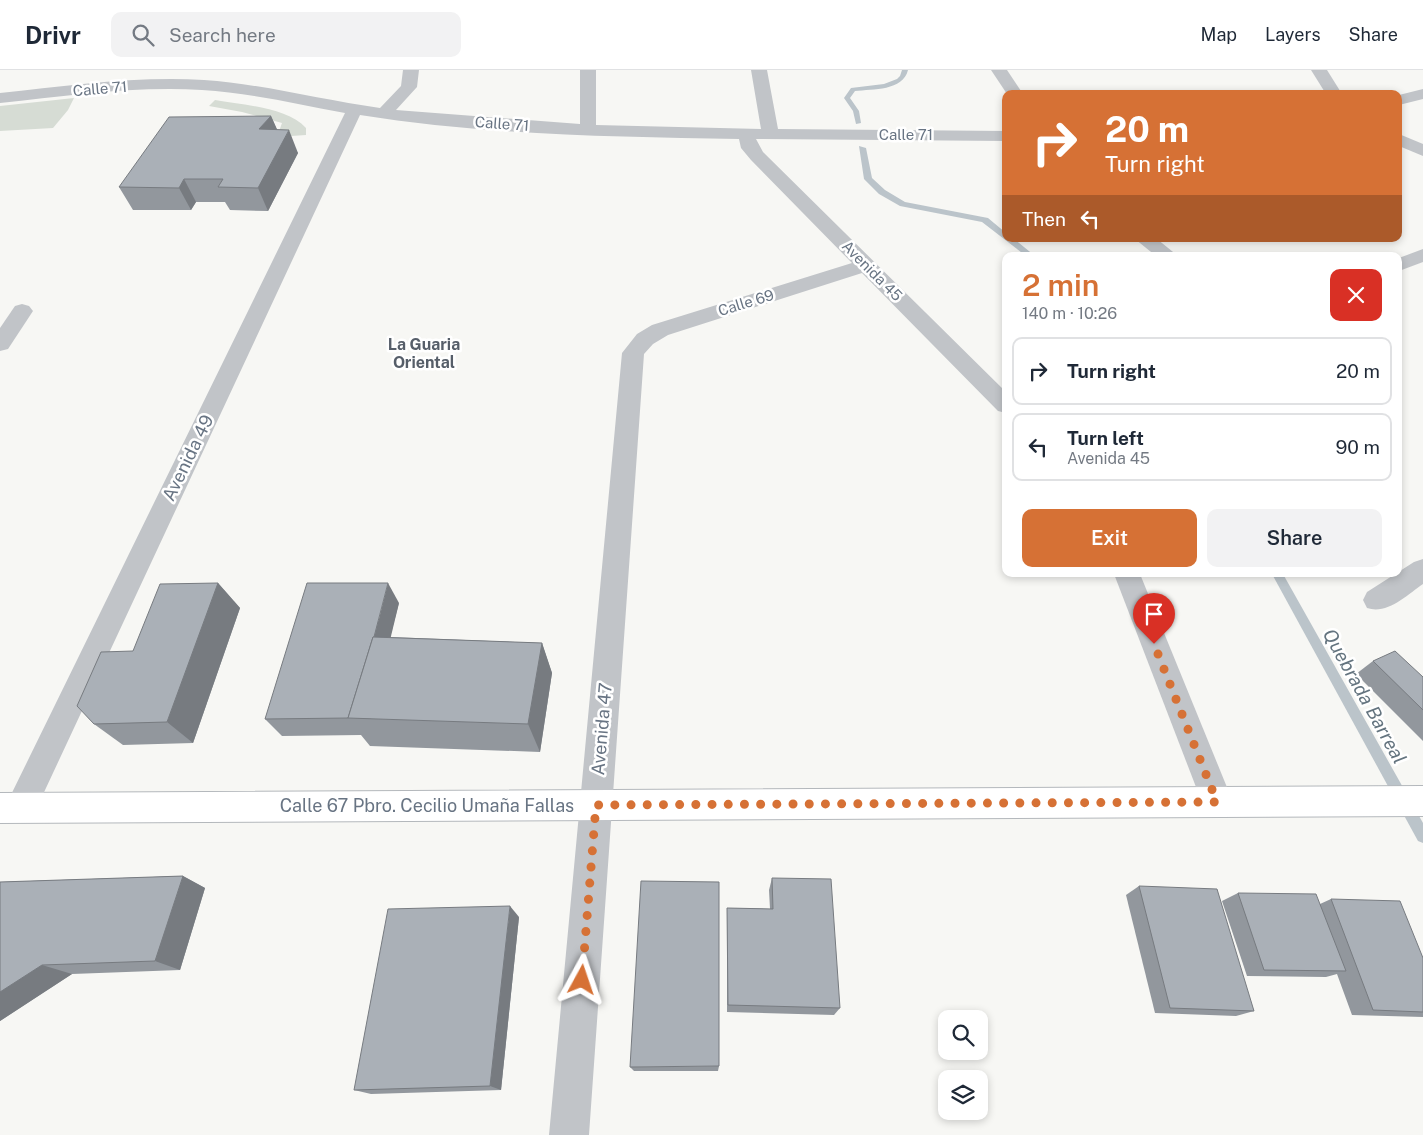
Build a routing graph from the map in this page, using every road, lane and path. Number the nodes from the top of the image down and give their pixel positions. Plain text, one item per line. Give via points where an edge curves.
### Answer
1 (228, 70) edge
2 (411, 70) edge
3 (588, 70) edge
4 (758, 70) edge
5 (999, 70) edge
6 (1319, 70) edge
7 (233, 87) junction
8 (1012, 90) edge
9 (1332, 90) edge
10 (1423, 94) edge
11 (0, 98) edge
12 (1402, 99) edge
13 (355, 109) junction
14 (384, 113) junction
15 (588, 130) junction
16 (746, 133) junction
17 (770, 134) junction
18 (1002, 136) edge
19 (1402, 140) edge
20 (1423, 151) edge
21 (1149, 242) edge
22 (1163, 252) edge
23 (1423, 255) edge
24 (1402, 264) edge
25 (866, 265) junction
26 (22, 311) dead end
27 (0, 344) edge
28 (633, 353) joint
29 (1002, 400) edge
30 (1423, 570) edge
31 (1128, 577) edge
32 (1377, 600) dead end
33 (1423, 801) edge
34 (1217, 802) junction
35 (596, 805) junction
36 (11, 808) edge
37 (569, 1135) edge

1 - 7 street
2 - 14 street via 409,87
3 - 15 street
4 - 17 street
5 - 8 street
6 - 9 street
7 - 11 street, Calle 71 via 149,85
7 - 13 street, Calle 71
10 - 12 street
13 - 14 street, Calle 71
13 - 36 street, Avenida 49
14 - 15 street, Calle 71
15 - 16 street, Calle 71
16 - 17 street, Calle 71
16 - 25 street, Avenida 45 via 750,148 757,156
17 - 18 street, Calle 71
19 - 20 street
21 - 22 street
23 - 24 street
25 - 28 street, Calle 69 via 660,330 645,339
25 - 29 street, Avenida 45
26 - 27 street
28 - 35 street, Avenida 47
30 - 32 street
31 - 34 street
33 - 34 main road, Calle 67 Pbro. Cecilio Umaña Fallas
34 - 35 main road, Calle 67 Pbro. Cecilio Umaña Fallas
35 - 36 main road, Calle 67 Pbro. Cecilio Umaña Fallas
35 - 37 street, Avenida 47

